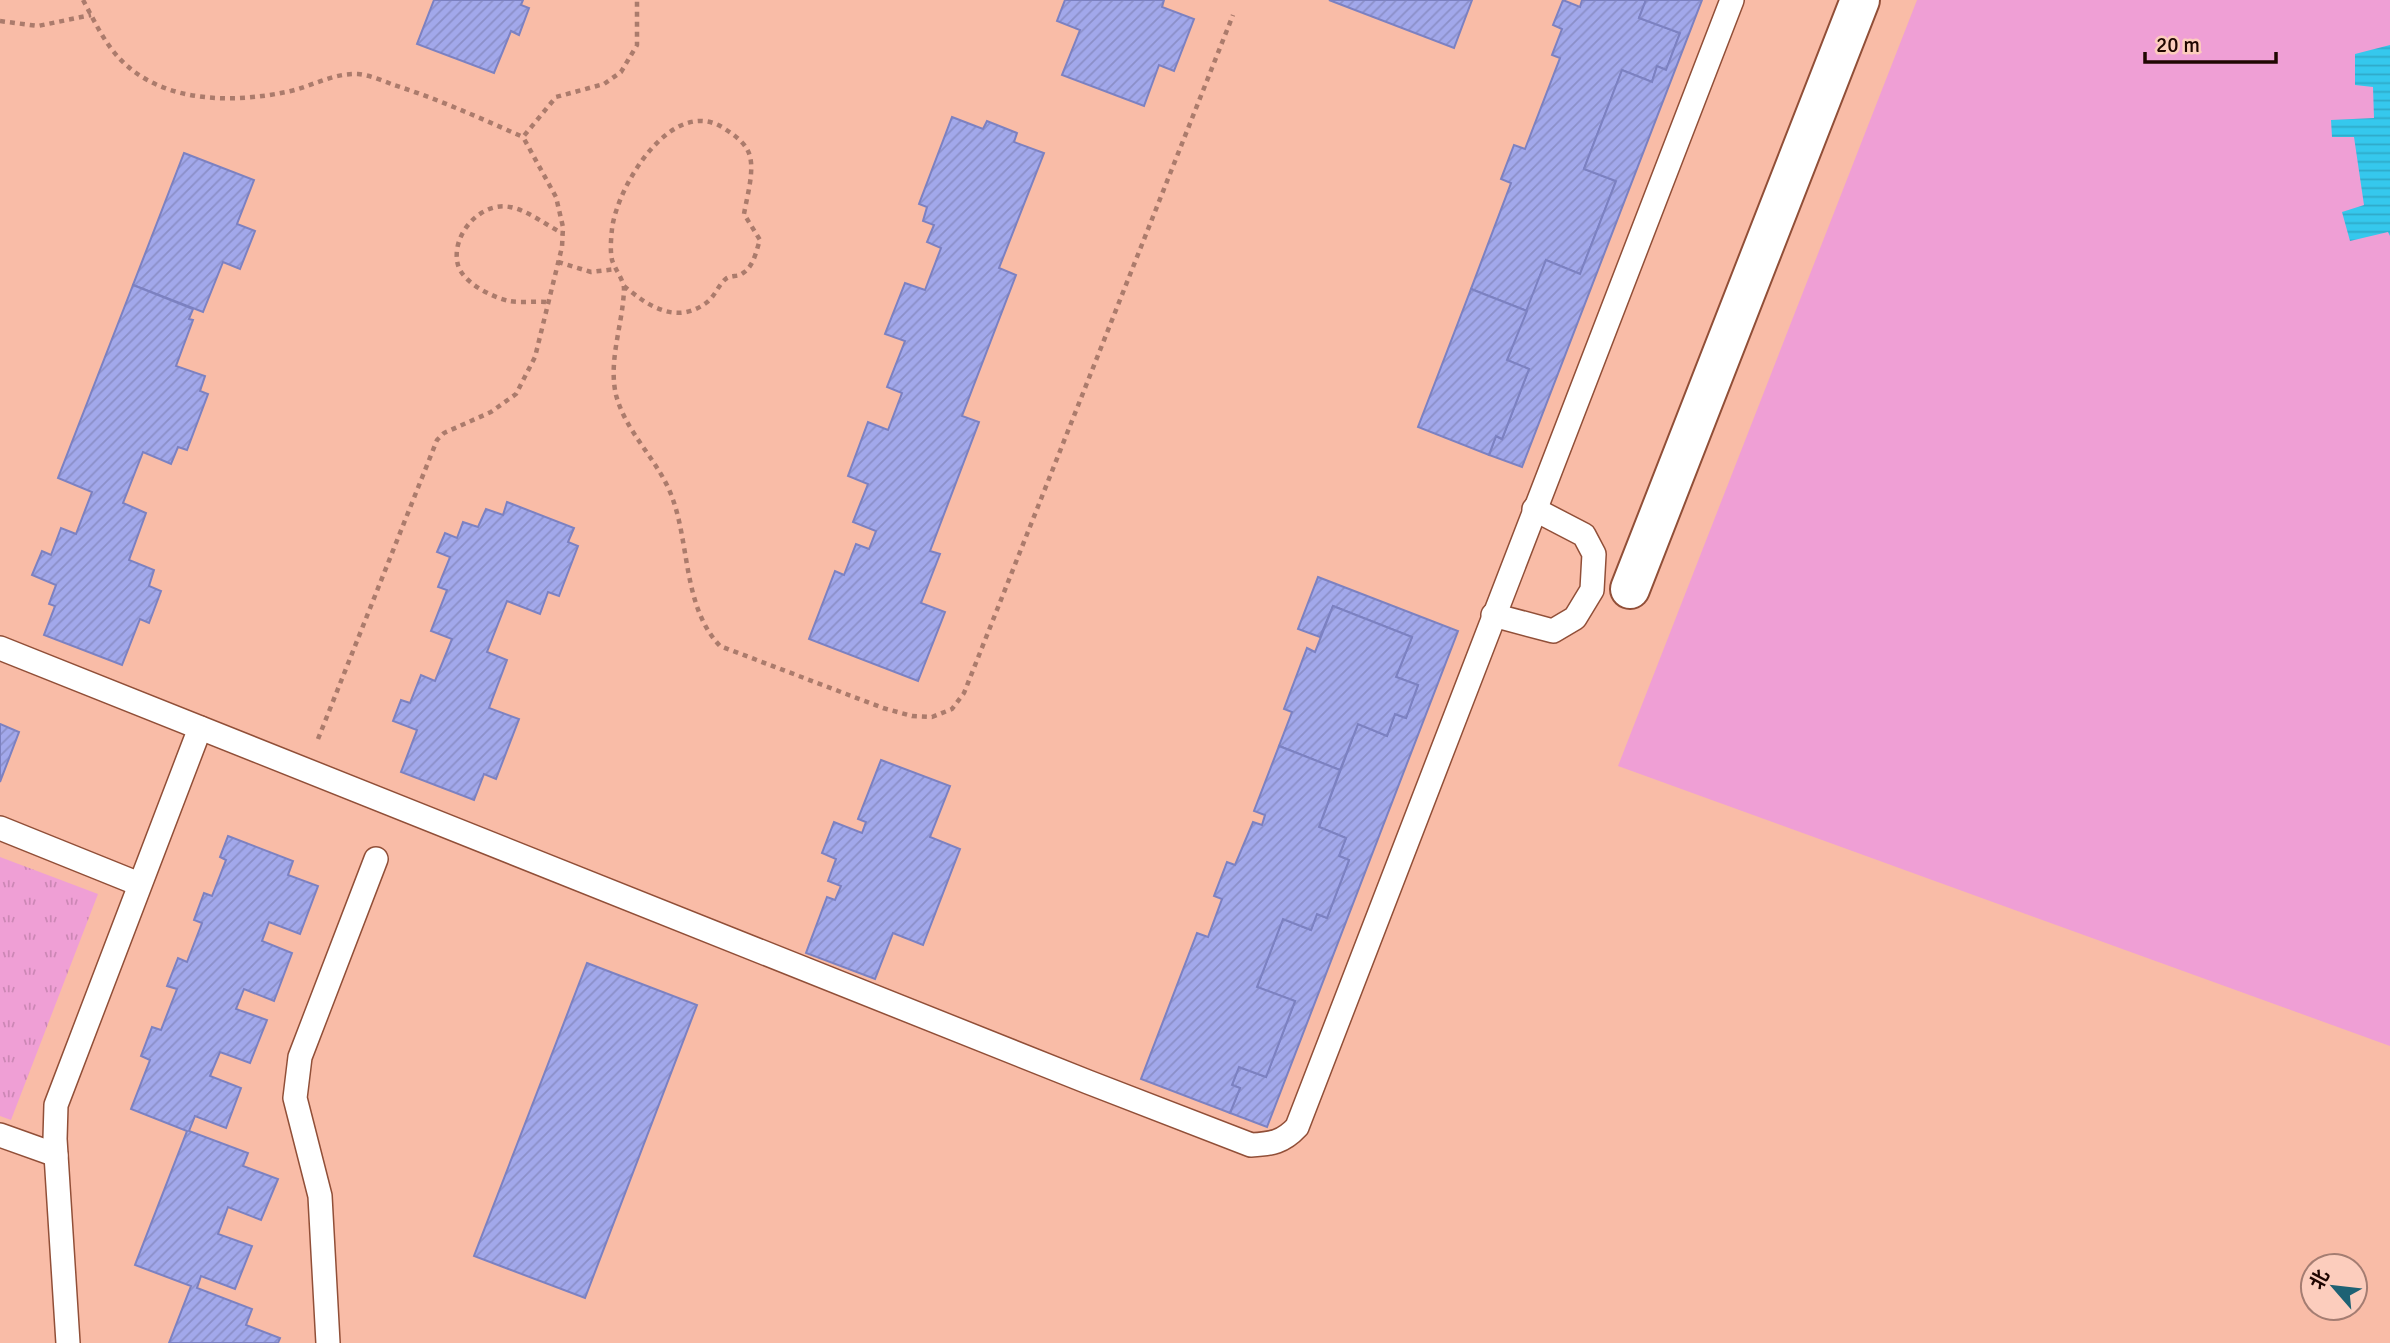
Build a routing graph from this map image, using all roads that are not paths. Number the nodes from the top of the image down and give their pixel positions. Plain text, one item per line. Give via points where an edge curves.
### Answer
1 (1732, 0) edge
2 (1860, 0) edge
3 (1534, 509) junction
4 (1630, 589) joint
5 (1592, 590) junction
6 (1493, 615) junction
7 (0, 648) edge
8 (200, 728) junction
9 (0, 828) edge
10 (376, 859) dead end
11 (139, 884) junction
12 (0, 1135) edge
13 (56, 1155) junction
14 (68, 1343) edge
15 (328, 1343) edge

1 - 3 lane
2 - 4 street
3 - 5 lane via 1584,535 1594,554
3 - 6 lane
4 - 5 lane
5 - 6 lane via 1575,618 1553,631
6 - 8 lane via 1297,1127 1274,1144 1251,1145
7 - 8 lane
8 - 11 lane
9 - 11 lane
10 - 15 lane via 300,1057 295,1098 320,1196
11 - 13 lane via 56,1105
12 - 13 lane
13 - 14 lane

